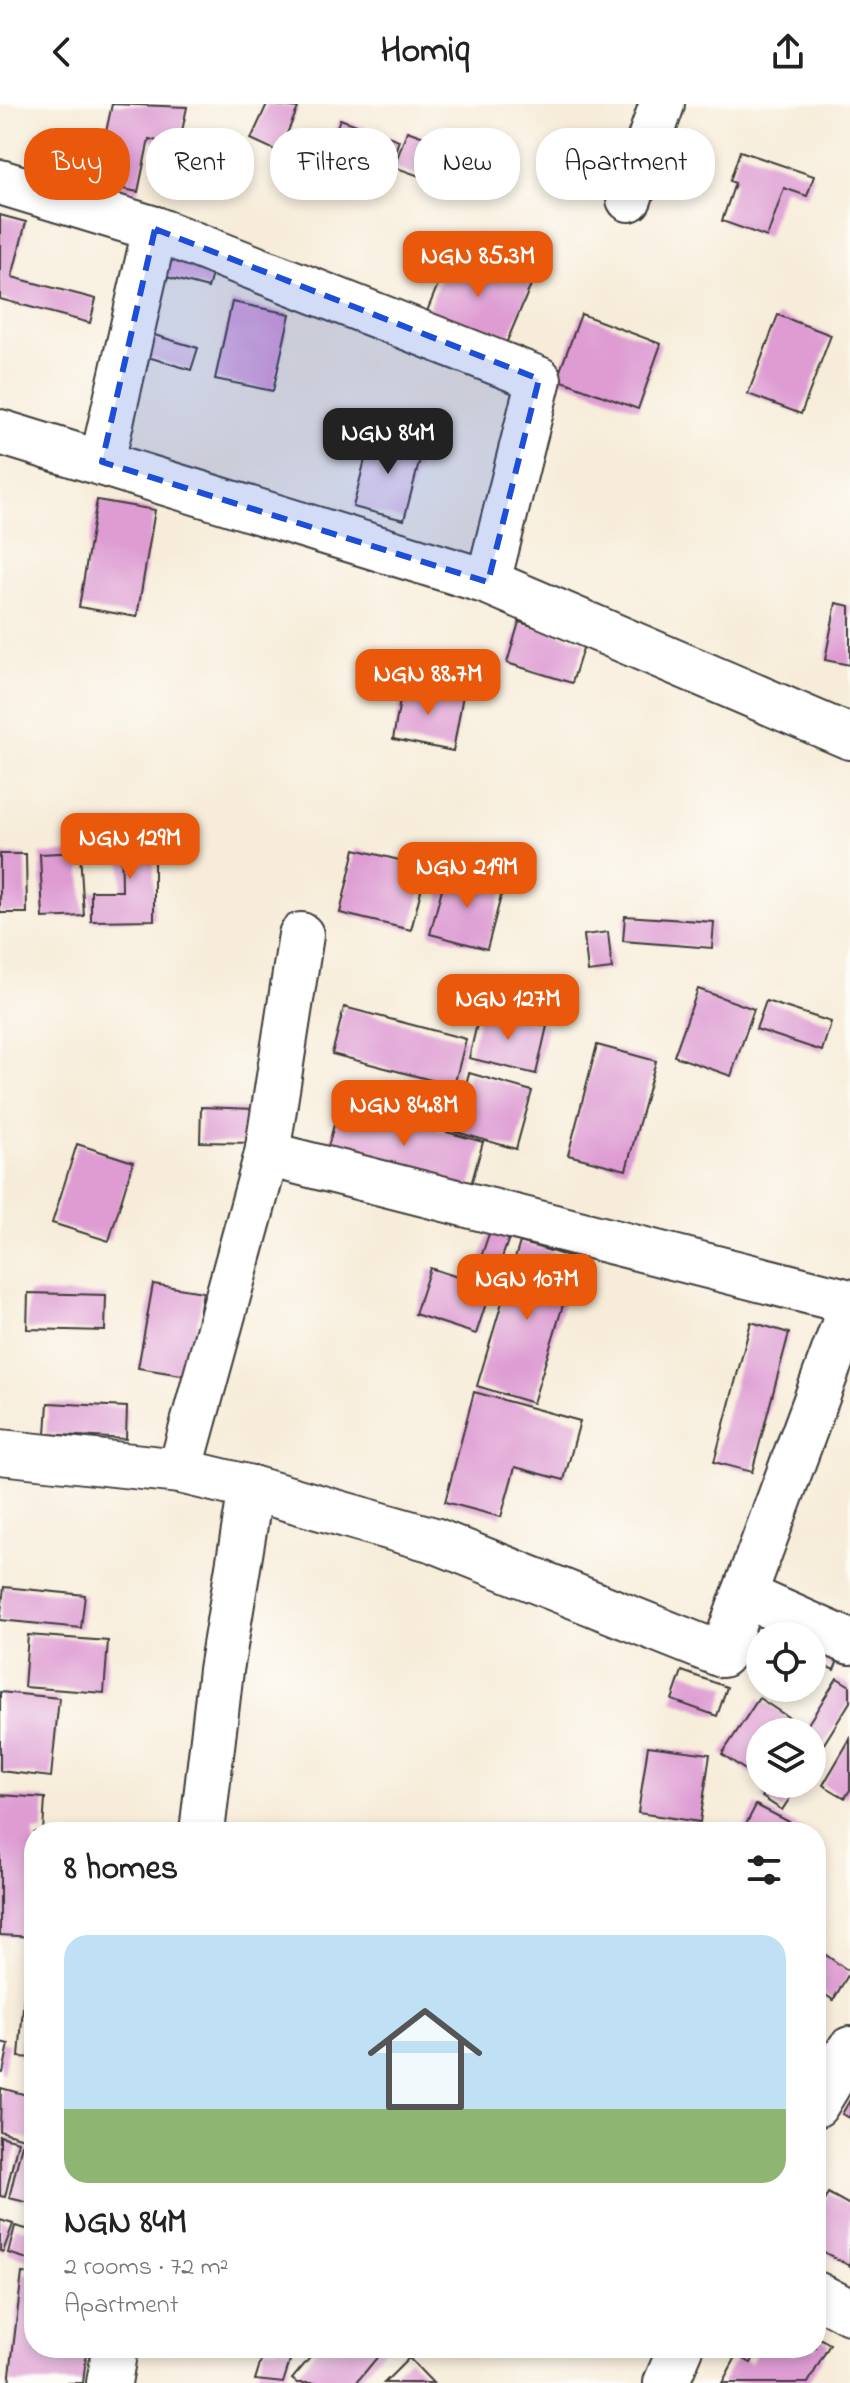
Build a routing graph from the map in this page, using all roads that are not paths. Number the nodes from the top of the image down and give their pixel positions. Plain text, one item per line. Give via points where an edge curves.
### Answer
1 (662, 104) edge
2 (654, 128) edge
3 (0, 182) edge
4 (155, 229) junction
5 (0, 432) edge
6 (102, 462) junction
7 (488, 582) junction
8 (850, 737) edge
9 (301, 935) dead end
10 (267, 1154) junction
11 (850, 1305) edge
12 (0, 1452) edge
13 (180, 1471) junction
14 (251, 1488) junction
15 (744, 1595) junction
16 (850, 1642) edge
17 (203, 1822) edge
18 (850, 2049) edge
19 (826, 2089) edge
20 (826, 2299) edge
21 (850, 2312) edge
22 (113, 2358) edge
23 (677, 2358) edge
24 (109, 2383) edge
25 (666, 2383) edge

1 - 2 street
3 - 4 street
4 - 6 street
4 - 7 street via 539,379
5 - 6 street
6 - 7 street
7 - 8 street
9 - 10 street
10 - 11 street
10 - 13 street
11 - 15 street
12 - 13 street
13 - 14 street
14 - 15 street via 434,1540 722,1655
14 - 17 street
15 - 16 street
18 - 19 street
20 - 21 street
22 - 24 street
23 - 25 street

